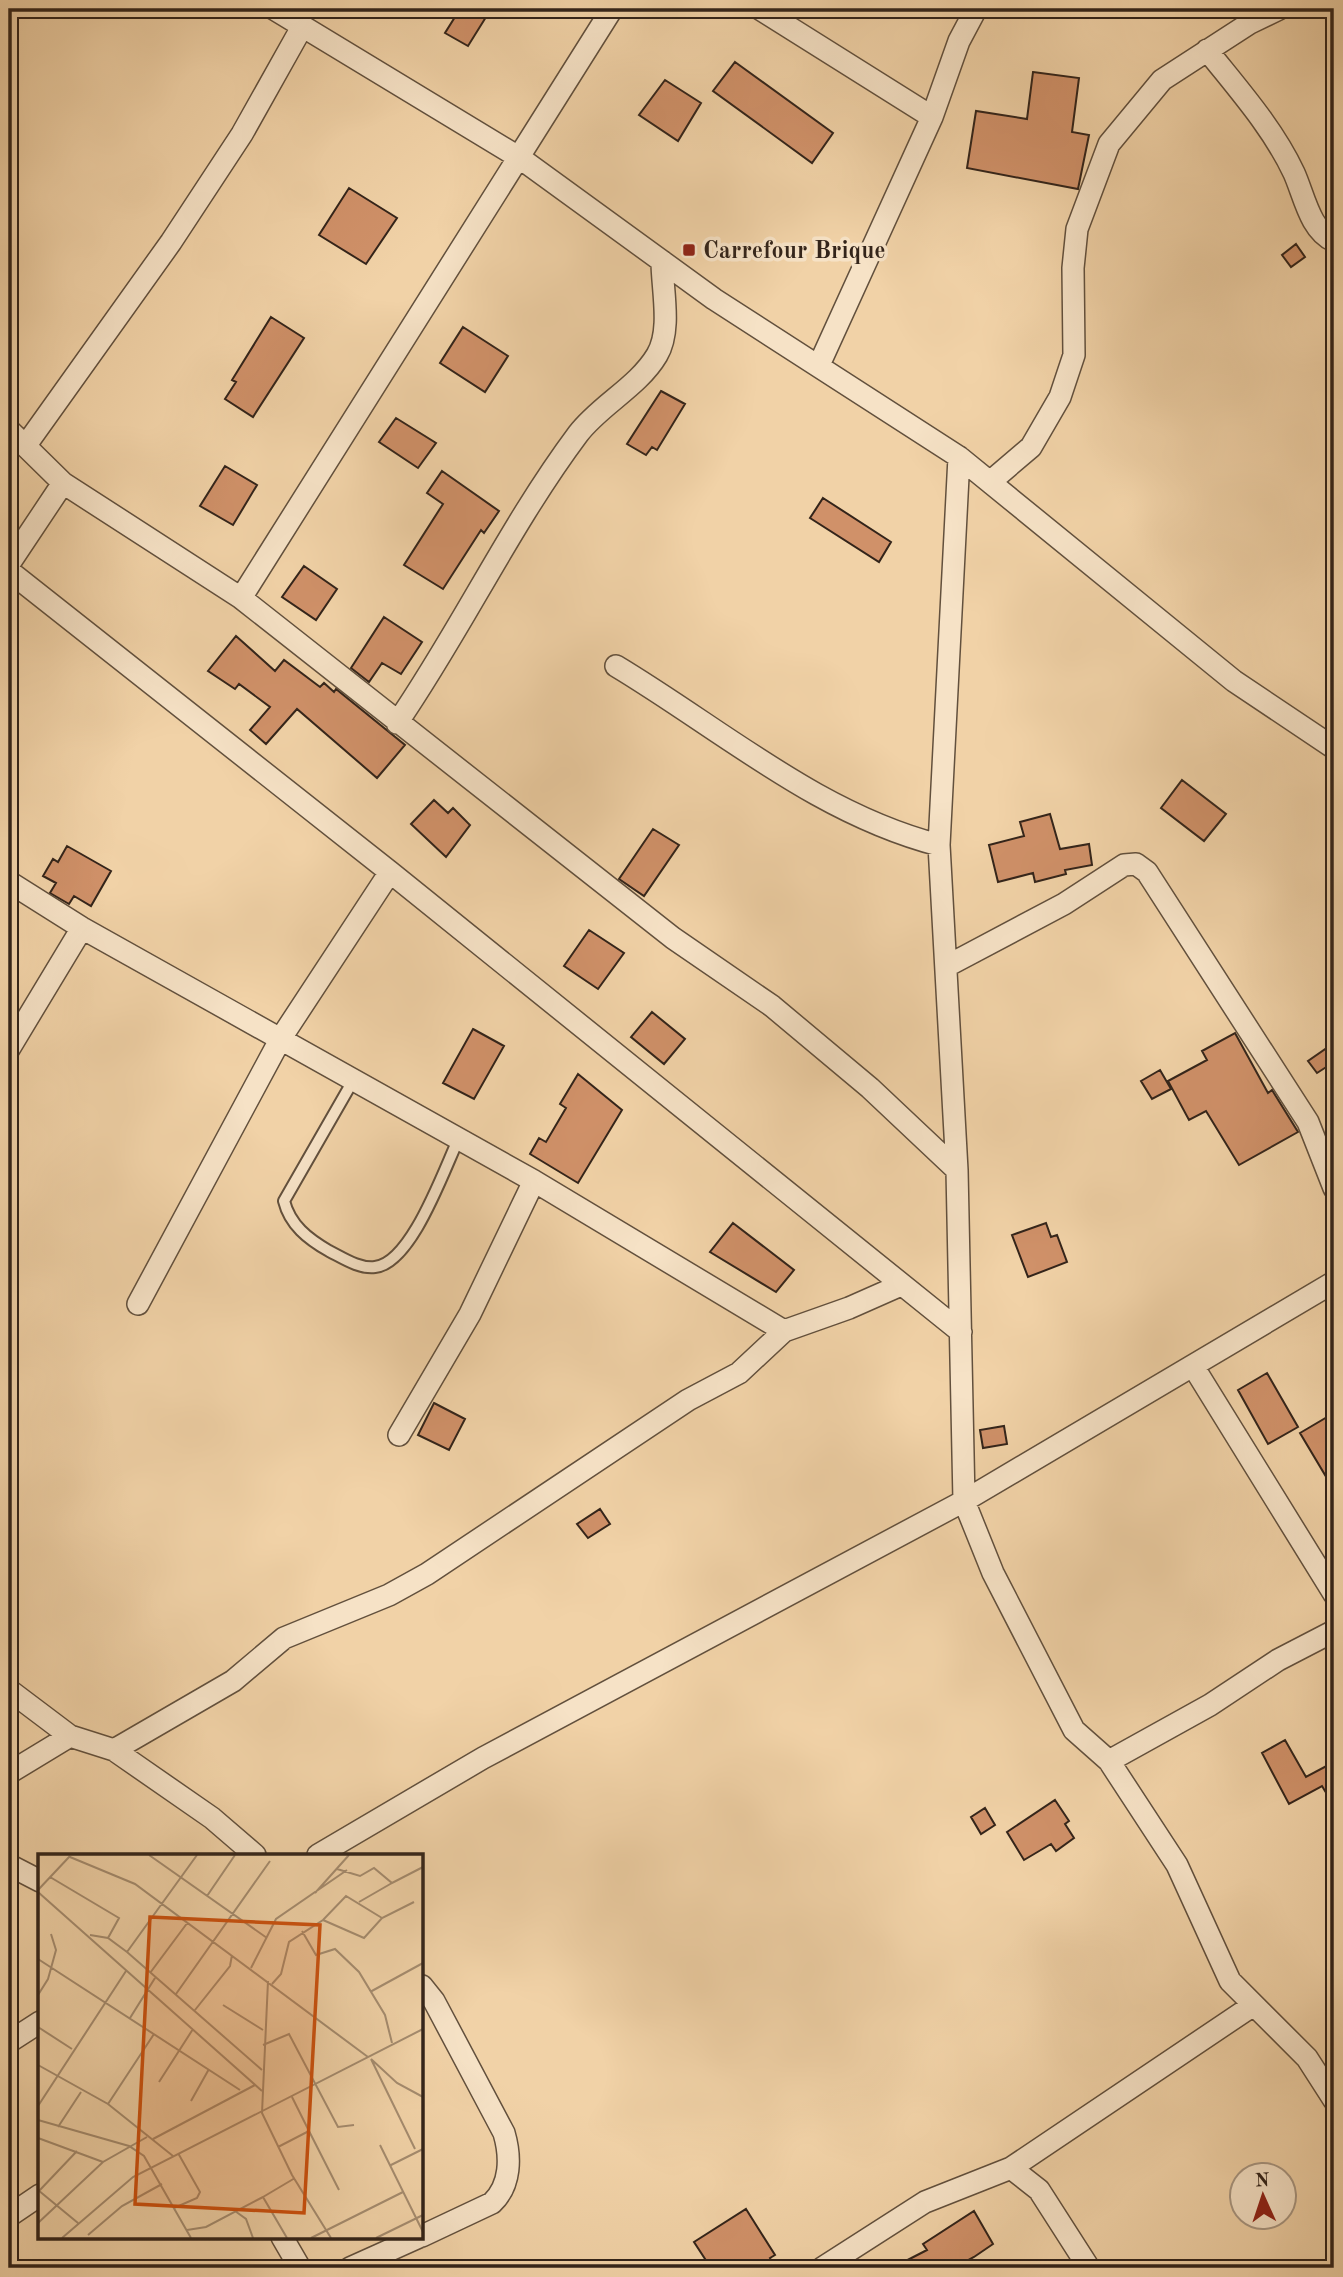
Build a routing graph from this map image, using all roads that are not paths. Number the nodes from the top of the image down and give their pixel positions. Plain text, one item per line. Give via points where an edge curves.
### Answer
1 (274, 9) edge
2 (612, 9) edge
3 (760, 9) edge
4 (976, 9) edge
5 (1279, 9) edge
6 (302, 27) junction
7 (1207, 50) junction
8 (932, 117) junction
9 (520, 158) junction
10 (1334, 241) edge
11 (662, 261) junction
12 (819, 365) junction
13 (9, 430) edge
14 (26, 445) junction
15 (959, 457) junction
16 (990, 482) junction
17 (64, 483) junction
18 (9, 564) edge
19 (9, 571) edge
20 (241, 598) junction
21 (616, 666) dead end
22 (397, 723) junction
23 (1334, 748) edge
24 (939, 845) junction
25 (390, 872) junction
26 (9, 882) edge
27 (82, 928) junction
28 (947, 965) junction
29 (281, 1038) junction
30 (9, 1049) edge
31 (354, 1079) junction
32 (459, 1138) junction
33 (957, 1170) junction
34 (534, 1181) junction
35 (1334, 1188) edge
36 (1334, 1282) edge
37 (901, 1285) junction
38 (138, 1304) dead end
39 (784, 1331) junction
40 (961, 1332) junction
41 (1193, 1366) junction
42 (398, 1436) dead end
43 (964, 1502) junction
44 (1334, 1594) edge
45 (1334, 1631) edge
46 (9, 1690) edge
47 (70, 1736) junction
48 (114, 1750) junction
49 (1109, 1761) junction
50 (9, 1773) edge
51 (254, 1854) edge
52 (322, 1854) edge
53 (9, 1865) edge
54 (38, 1880) edge
55 (424, 1988) edge
56 (1252, 2006) junction
57 (38, 2023) edge
58 (9, 2042) edge
59 (1334, 2100) edge
60 (1011, 2168) junction
61 (38, 2196) edge
62 (9, 2217) edge
63 (424, 2235) edge
64 (283, 2238) edge
65 (417, 2238) edge
66 (300, 2268) edge
67 (350, 2268) edge
68 (821, 2268) edge
69 (1089, 2268) edge

1 - 6 street
2 - 9 street
3 - 8 street
4 - 8 street via 959,41
5 - 7 street
6 - 9 street
6 - 14 street via 242,134 171,242
7 - 10 street via 1259,114 1293,172 1315,225
7 - 16 street via 1161,80 1108,144 1077,229 1074,355 1060,397 1031,447
8 - 12 street
9 - 11 street
9 - 20 street
11 - 12 street
11 - 22 street via 665,331 656,356 580,432
12 - 15 street
13 - 14 street
14 - 17 street
15 - 16 street
15 - 24 street
16 - 23 street via 1234,681
17 - 18 street
17 - 20 street
19 - 25 street
20 - 22 street
21 - 24 street via 792,780 913,838
22 - 33 street via 673,938 772,1006 870,1088
24 - 28 street
25 - 29 street
25 - 37 street
26 - 27 street
27 - 29 street
27 - 30 street
28 - 33 street
28 - 35 street via 1064,904 1116,869 1136,864 1147,872 1308,1122
29 - 31 street
29 - 38 street
31 - 32 street
31 - 32 lane via 284,1201 288,1218 312,1242 352,1263 374,1267 386,1263 415,1232
32 - 34 street
33 - 40 street
34 - 39 street
34 - 42 street via 471,1314
36 - 41 street
37 - 39 street
37 - 40 street
39 - 48 street via 739,1374 688,1400 427,1574 389,1595 284,1638 233,1681
40 - 43 street
41 - 43 street
41 - 44 street
43 - 49 street via 993,1573 1074,1730
43 - 52 street via 483,1758
45 - 49 street
46 - 47 street
47 - 48 street
47 - 50 street
48 - 51 street via 212,1818
49 - 56 street via 1177,1866 1230,1980
53 - 54 street
55 - 63 street via 509,2149 501,2195
56 - 59 street via 1307,2058
56 - 60 street
57 - 58 street
60 - 68 street via 925,2202
60 - 69 street via 1039,2190
61 - 62 street
64 - 66 street
65 - 67 street

